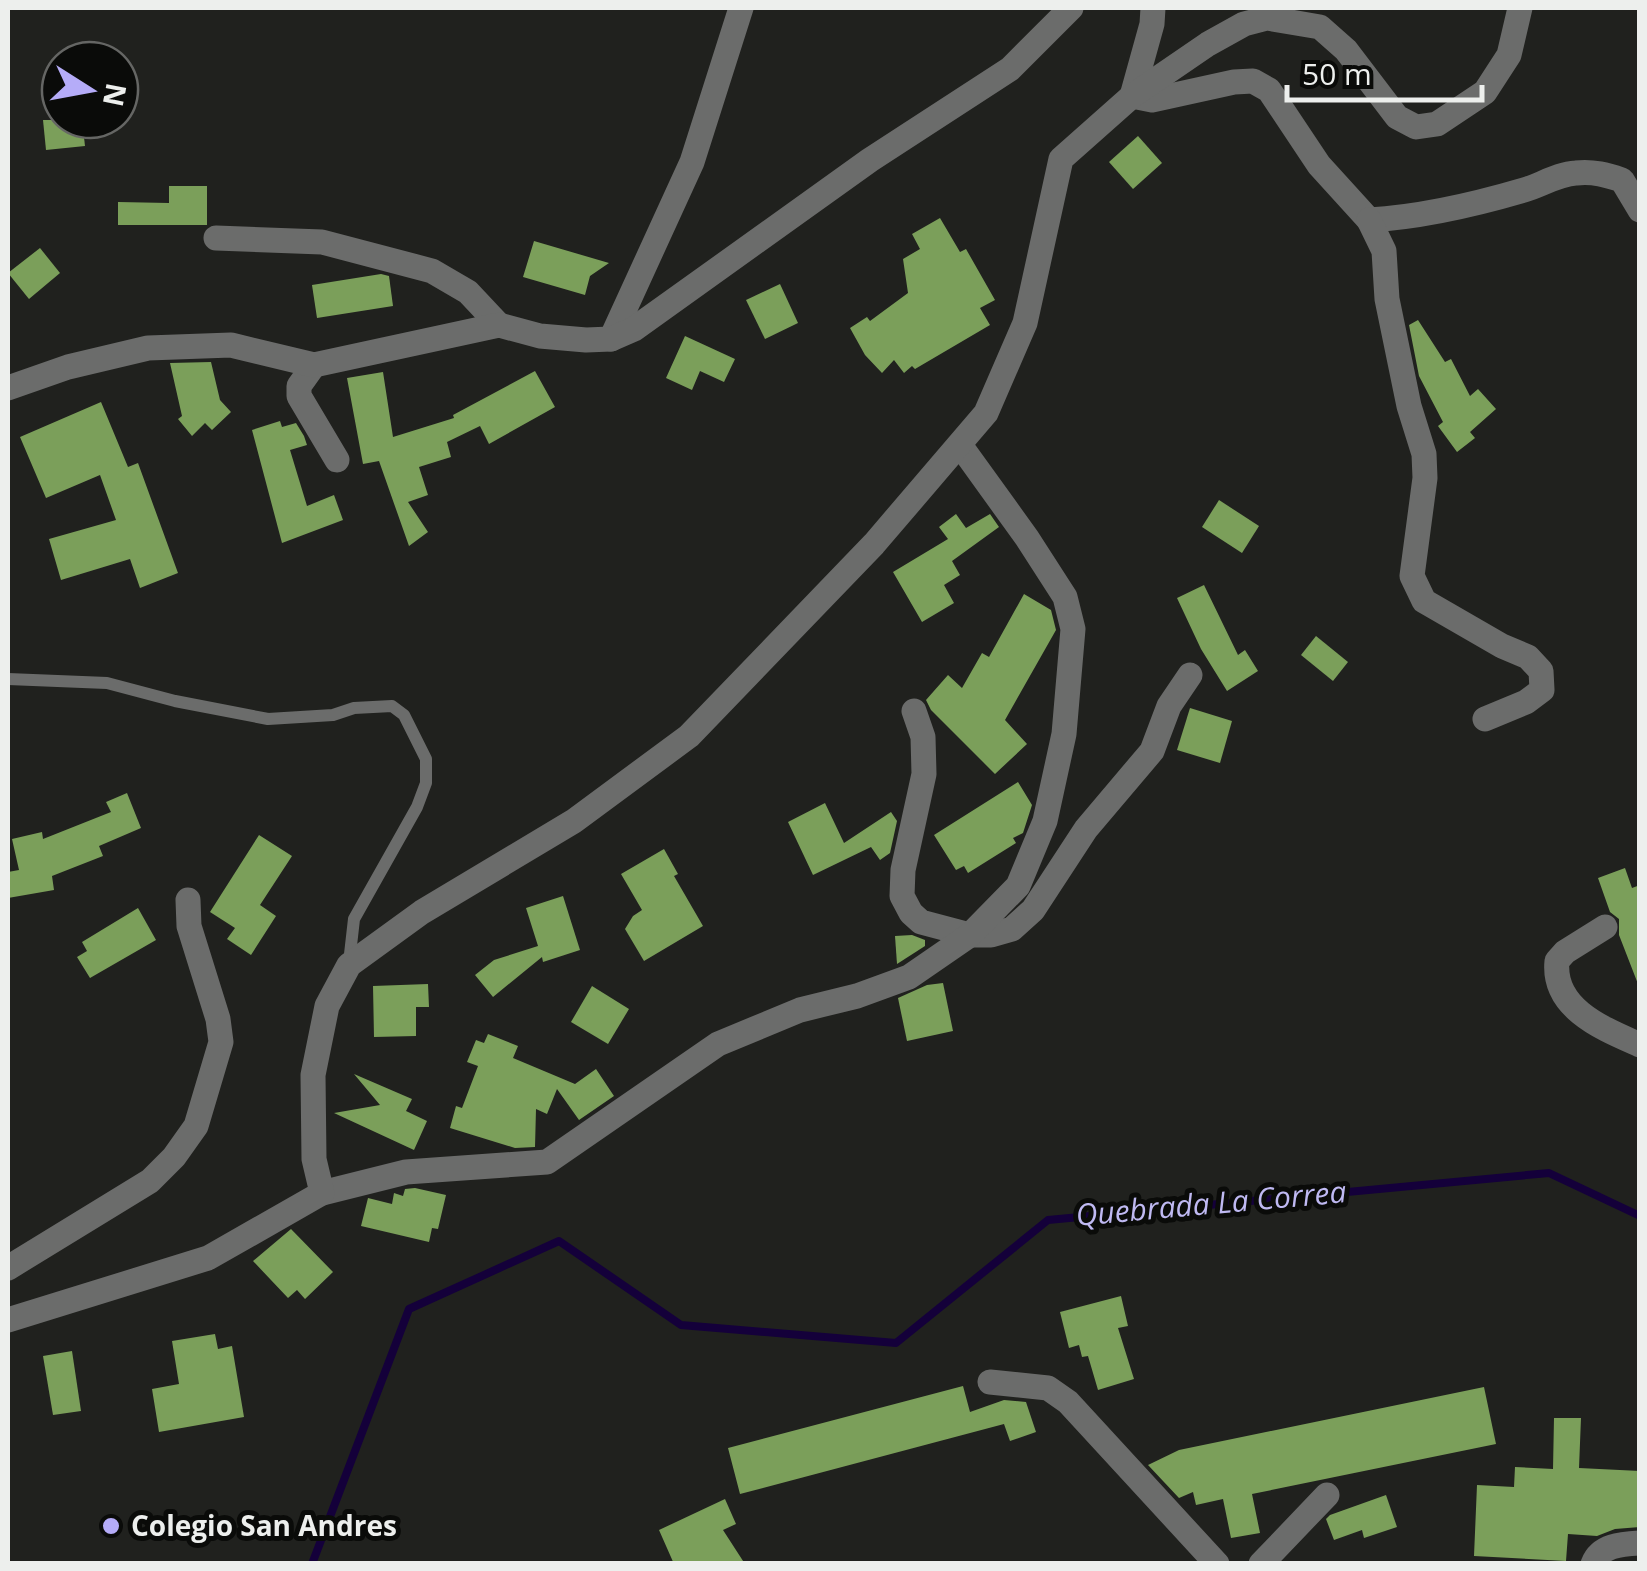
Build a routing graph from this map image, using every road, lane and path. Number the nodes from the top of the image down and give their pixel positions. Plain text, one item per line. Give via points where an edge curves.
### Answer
1 (742, 8) edge
2 (1071, 8) edge
3 (1153, 8) edge
4 (1520, 8) edge
5 (1132, 96) junction
6 (1640, 210) edge
7 (1368, 220) junction
8 (216, 238) dead end
9 (499, 325) junction
10 (611, 339) junction
11 (314, 365) junction
12 (8, 388) edge
13 (960, 445) junction
14 (337, 460) dead end
15 (1190, 676) dead end
16 (8, 679) edge
17 (914, 711) dead end
18 (1484, 719) dead end
19 (188, 900) dead end
20 (1605, 927) dead end
21 (970, 935) junction
22 (349, 965) junction
23 (1640, 1045) edge
24 (322, 1193) junction
25 (8, 1268) edge
26 (8, 1320) edge
27 (990, 1382) dead end
28 (1327, 1495) dead end
29 (1640, 1543) edge
30 (1217, 1564) edge
31 (1260, 1564) edge
32 (1593, 1564) edge

1 - 10 street via 692,162
2 - 10 street via 1010,69
3 - 5 street
4 - 5 street via 1509,55 1484,92 1437,124 1416,127 1396,117 1346,50 1320,27 1267,18 1208,44
5 - 7 street via 1152,100 1234,82 1269,90
5 - 13 street via 1061,159 1025,323 986,412
6 - 7 street via 1622,180 1573,173 1456,208
7 - 18 street via 1384,251 1388,300 1424,454 1416,591 1424,602 1528,656 1542,670 1542,690
8 - 9 street via 322,242 432,271 468,292
9 - 10 street via 540,336
9 - 11 street
11 - 12 street via 231,344 148,348
11 - 14 street via 299,396
13 - 21 street via 1065,597 1074,628 1064,734 1045,821 1018,886
13 - 22 street via 689,736 574,821 422,912
15 - 21 street via 1169,706 1152,751 1086,829 1033,910 1012,929
16 - 22 lane via 108,683 268,718 392,706 404,715 426,759 426,783 354,919
17 - 21 street via 924,774 902,896 922,922
19 - 25 street via 189,926 222,1042 196,1126 150,1181
20 - 23 street via 1557,961 1559,986 1588,1020
21 - 24 street via 909,978 800,1010 718,1044 547,1162 406,1172
22 - 24 street via 327,1006 313,1076 314,1158
24 - 26 street via 208,1258
27 - 30 street via 1048,1388 1068,1402
28 - 31 street
29 - 32 street via 1614,1545

